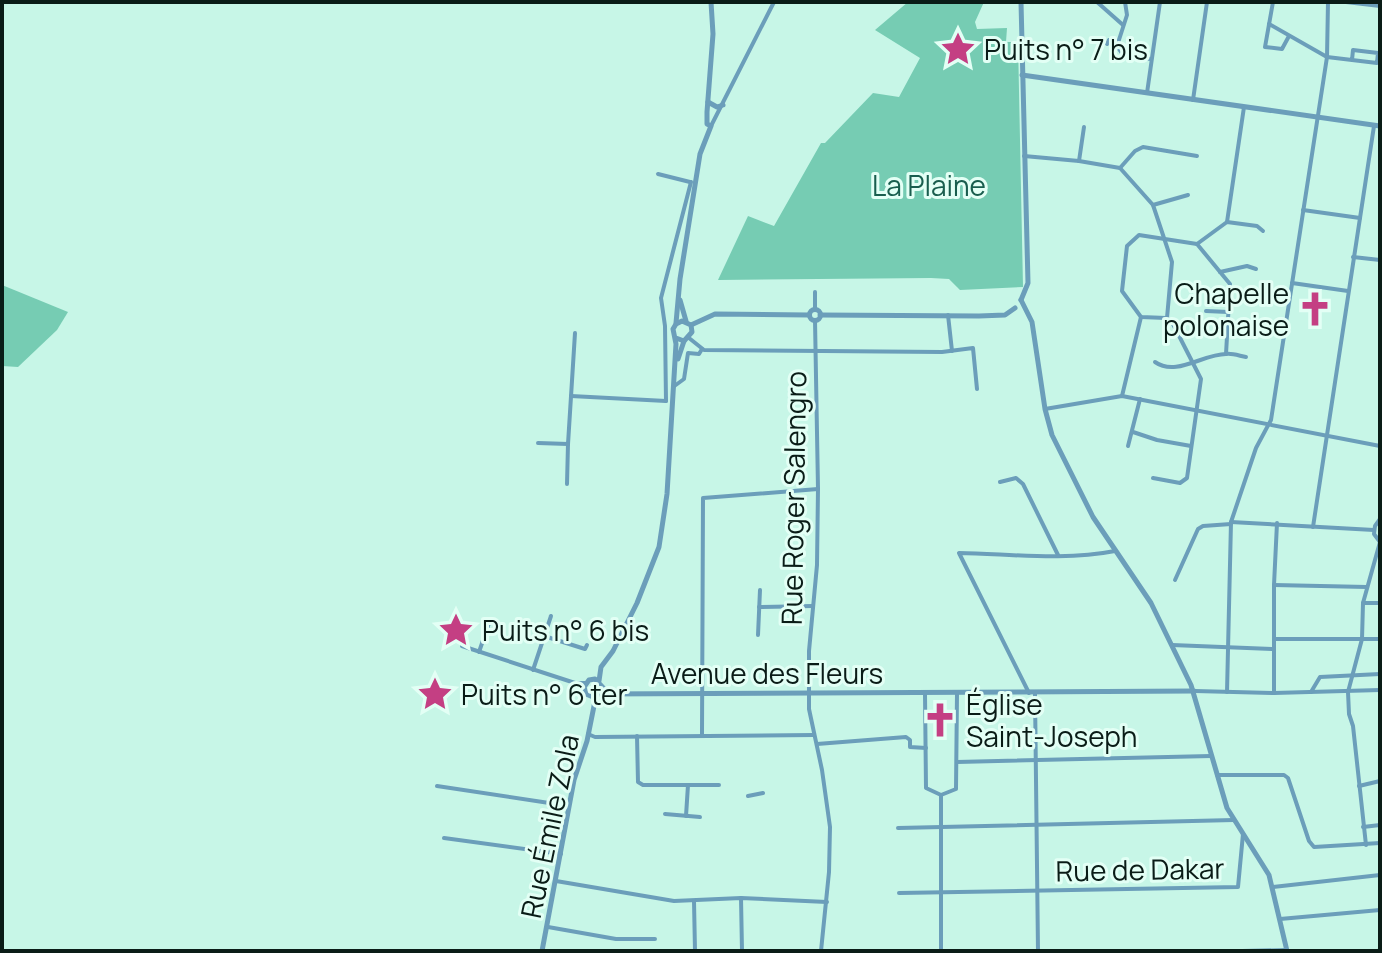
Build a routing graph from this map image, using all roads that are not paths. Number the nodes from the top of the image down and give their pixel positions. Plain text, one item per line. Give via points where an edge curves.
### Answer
1 (711, 2) edge
2 (774, 2) edge
3 (1021, 2) edge
4 (1097, 2) edge
5 (1125, 2) edge
6 (1160, 2) edge
7 (1207, 2) edge
8 (1328, 2) edge
9 (1346, 2) edge
10 (1272, 3) edge
11 (1380, 6) edge
12 (1269, 24) junction
13 (1123, 25) junction
14 (1289, 36) junction
15 (1107, 44) dead end
16 (1117, 46) junction
17 (1327, 57) junction
18 (1151, 59) junction
19 (1352, 60) junction
20 (1022, 75) junction
21 (1147, 93) junction
22 (1193, 100) junction
23 (708, 102) junction
24 (723, 105) junction
25 (1244, 107) junction
26 (1317, 117) junction
27 (711, 126) junction
28 (1377, 126) edge
29 (1084, 127) dead end
30 (1024, 156) junction
31 (1197, 156) dead end
32 (1079, 161) junction
33 (1120, 168) junction
34 (658, 174) dead end
35 (693, 183) junction
36 (1188, 195) dead end
37 (1153, 205) junction
38 (1302, 210) junction
39 (1360, 218) junction
40 (1227, 222) junction
41 (1263, 231) dead end
42 (1164, 238) junction
43 (1197, 244) junction
44 (1353, 257) junction
45 (1380, 260) edge
46 (1256, 269) dead end
47 (1220, 272) junction
48 (1292, 283) junction
49 (1348, 291) junction
50 (815, 292) dead end
51 (678, 296) junction
52 (1021, 300) junction
53 (1015, 308) junction
54 (1023, 308) junction
55 (1206, 311) dead end
56 (817, 312) junction
57 (1228, 312) junction
58 (809, 315) junction
59 (948, 315) junction
60 (1141, 317) junction
61 (1167, 318) junction
62 (815, 320) junction
63 (676, 324) junction
64 (689, 324) junction
65 (575, 333) dead end
66 (665, 333) junction
67 (674, 336) junction
68 (687, 339) junction
69 (702, 349) junction
70 (952, 351) junction
71 (816, 352) junction
72 (1226, 354) junction
73 (1246, 357) dead end
74 (1193, 361) junction
75 (1155, 362) dead end
76 (674, 371) junction
77 (673, 387) junction
78 (977, 389) dead end
79 (571, 396) junction
80 (1122, 396) junction
81 (1140, 399) junction
82 (669, 401) junction
83 (1045, 409) junction
84 (1197, 409) junction
85 (1269, 424) junction
86 (1133, 432) junction
87 (1326, 436) junction
88 (538, 443) dead end
89 (568, 444) junction
90 (1128, 446) dead end
91 (1191, 446) junction
92 (1380, 446) edge
93 (1153, 478) dead end
94 (1000, 482) dead end
95 (567, 484) dead end
96 (818, 489) junction
97 (1380, 519) edge
98 (1231, 523) junction
99 (1277, 523) junction
100 (1313, 527) junction
101 (1374, 530) junction
102 (1380, 542) edge
103 (1115, 551) junction
104 (1058, 555) junction
105 (1175, 580) dead end
106 (1274, 585) junction
107 (1367, 587) junction
108 (760, 590) dead end
109 (1363, 603) junction
110 (1380, 603) edge
111 (813, 606) junction
112 (759, 607) junction
113 (551, 616) dead end
114 (489, 623) dead end
115 (758, 635) dead end
116 (544, 636) junction
117 (1274, 639) junction
118 (1362, 639) junction
119 (1380, 639) edge
120 (587, 645) dead end
121 (1172, 645) junction
122 (462, 646) dead end
123 (1228, 647) junction
124 (1273, 649) junction
125 (479, 652) junction
126 (608, 658) junction
127 (533, 670) junction
128 (1380, 674) edge
129 (1352, 675) junction
130 (588, 681) junction
131 (599, 681) junction
132 (575, 683) junction
133 (1380, 690) edge
134 (1194, 691) junction
135 (1227, 692) junction
136 (1311, 692) junction
137 (1348, 692) junction
138 (594, 693) junction
139 (702, 693) junction
140 (808, 693) junction
141 (1274, 693) junction
142 (925, 694) junction
143 (957, 694) junction
144 (1032, 694) junction
145 (588, 734) junction
146 (702, 735) junction
147 (814, 735) junction
148 (637, 736) junction
149 (817, 744) junction
150 (926, 748) junction
151 (1211, 756) junction
152 (1036, 759) junction
153 (957, 762) junction
154 (1217, 775) junction
155 (1380, 781) edge
156 (688, 785) junction
157 (719, 785) dead end
158 (437, 786) dead end
159 (1359, 786) junction
160 (763, 793) dead end
161 (941, 795) junction
162 (748, 796) dead end
163 (569, 806) junction
164 (665, 814) dead end
165 (686, 816) junction
166 (700, 817) dead end
167 (1234, 820) junction
168 (1037, 824) junction
169 (1380, 825) edge
170 (941, 826) junction
171 (1363, 827) junction
172 (898, 828) dead end
173 (1243, 834) junction
174 (444, 838) dead end
175 (1380, 843) edge
176 (1366, 845) junction
177 (561, 854) junction
178 (1380, 875) edge
179 (556, 881) junction
180 (1273, 887) junction
181 (1037, 891) junction
182 (941, 892) junction
183 (899, 893) dead end
184 (741, 898) junction
185 (694, 901) junction
186 (827, 902) junction
187 (1380, 910) edge
188 (1280, 919) junction
189 (548, 927) junction
190 (655, 939) dead end
191 (542, 951) edge
192 (695, 951) edge
193 (742, 951) edge
194 (821, 951) edge
195 (941, 951) edge
196 (1038, 951) edge
197 (1242, 951) edge
198 (1287, 951) edge

1 - 23 street
2 - 24 street
3 - 20 street
4 - 13 street
5 - 13 street
6 - 18 street
7 - 22 street
8 - 17 street
9 - 11 street
10 - 12 street
12 - 14 street
12 - 14 street via 1265,47 1282,49
13 - 16 street
14 - 17 street
15 - 16 street via 1109,40
16 - 18 street via 1124,56
17 - 19 street
17 - 26 street
18 - 21 street
19 - 19 street via 1353,50 1378,53 1377,63
20 - 21 street
20 - 30 street
21 - 22 street
22 - 25 street
23 - 24 street
23 - 27 street
24 - 27 street
25 - 26 street
25 - 40 street
26 - 28 street
26 - 38 street
27 - 35 street
28 - 39 street
29 - 32 street
30 - 32 street
30 - 52 street via 1028,283
31 - 33 street via 1143,147
32 - 33 street
33 - 37 street
34 - 35 street
35 - 51 street
35 - 66 street via 662,303
36 - 37 street
37 - 42 street
38 - 39 street
38 - 48 street
39 - 44 street
40 - 41 street
40 - 43 street
42 - 43 street
42 - 60 street via 1139,235 1127,246 1122,291
42 - 61 street via 1172,262
43 - 47 street
44 - 45 street
44 - 49 street
46 - 47 street
47 - 57 street via 1230,284
48 - 49 street
48 - 85 street
49 - 87 street
50 - 56 street
51 - 63 street
51 - 64 street
52 - 53 street via 1015,301
52 - 54 street
53 - 54 street
53 - 59 street via 1005,315
54 - 83 street via 1032,322
55 - 57 street
56 - 58 street
56 - 59 street
56 - 62 street
57 - 72 street
58 - 62 street
58 - 64 street via 715,314
59 - 70 street
60 - 61 street
60 - 80 street
61 - 74 street
62 - 71 street, Rue Roger Salengro
63 - 64 street
63 - 67 street
64 - 68 street via 692,332
65 - 79 street
66 - 67 street
66 - 82 street
67 - 68 street
67 - 76 street
68 - 69 street
68 - 76 street
69 - 71 street
69 - 77 street via 688,353 684,379
70 - 71 street
70 - 78 street via 973,348
71 - 96 street, Rue Roger Salengro
72 - 73 street
72 - 74 street
74 - 75 street via 1174,368
74 - 84 street via 1201,379
76 - 77 street
77 - 82 street
79 - 82 street
79 - 89 street
80 - 81 street
80 - 83 street
81 - 84 street
81 - 86 street
82 - 126 street via 667,497 659,547
83 - 103 street via 1077,487
84 - 85 street
84 - 91 street
85 - 87 street
85 - 98 street
86 - 90 street
86 - 91 street
87 - 92 street
87 - 100 street
88 - 89 street
89 - 95 street
91 - 93 street via 1187,478 1180,483
94 - 104 street via 1016,478 1023,484
96 - 111 street, Rue Roger Salengro
96 - 139 street via 703,498
97 - 101 street
98 - 99 street
98 - 105 street via 1198,529
98 - 123 street
99 - 100 street
99 - 106 street
100 - 101 street
101 - 102 street
102 - 107 street
103 - 104 street
103 - 121 street via 1147,596
104 - 144 street via 959,553
106 - 107 street
106 - 117 street
107 - 109 street
108 - 112 street
109 - 110 street
109 - 118 street
111 - 112 street
111 - 140 street, Rue Roger Salengro
112 - 115 street
113 - 116 street
114 - 125 street
116 - 120 street via 585,649
116 - 127 street
117 - 118 street
117 - 124 street
118 - 119 street
118 - 129 street
121 - 123 street
121 - 134 street
122 - 125 street
123 - 124 street
123 - 135 street
124 - 141 street
125 - 127 street
126 - 130 street
126 - 131 street
127 - 132 street
128 - 129 street
129 - 136 street via 1320,677
129 - 137 street
130 - 131 street
130 - 132 street
130 - 138 street
131 - 138 street, Rue Émile Zola
132 - 138 street
133 - 137 street
134 - 135 street
134 - 144 street, Avenue des Fleurs
134 - 151 street
135 - 141 street
136 - 137 street
136 - 141 street
137 - 159 street
138 - 139 street, Avenue des Fleurs
138 - 145 street, Rue Émile Zola
139 - 140 street, Avenue des Fleurs
139 - 146 street
140 - 142 street, Avenue des Fleurs
140 - 147 street, Rue Roger Salengro
142 - 143 street, Avenue des Fleurs
142 - 150 street
143 - 144 street, Avenue des Fleurs
143 - 153 street
144 - 152 street
145 - 148 street
145 - 163 street, Rue Émile Zola
146 - 147 street
146 - 148 street
147 - 149 street, Rue Roger Salengro
148 - 156 street via 638,782
149 - 150 street via 906,737 910,747
149 - 186 street, Rue Roger Salengro via 830,827
150 - 161 street via 926,788
151 - 152 street
151 - 154 street
152 - 153 street
152 - 168 street
153 - 161 street via 956,789
154 - 167 street
154 - 176 street via 1284,775 1314,847
155 - 159 street
156 - 157 street
156 - 165 street
158 - 163 street
159 - 171 street
160 - 162 street
161 - 170 street
163 - 177 street, Rue Émile Zola
164 - 165 street
165 - 166 street
167 - 168 street
167 - 173 street
168 - 170 street
168 - 181 street
169 - 171 street
170 - 172 street
170 - 182 street
171 - 176 street
173 - 180 street
173 - 181 street, Rue de Dakar via 1238,887
174 - 177 street
175 - 176 street
177 - 179 street, Rue Émile Zola
178 - 180 street
179 - 185 street
179 - 189 street, Rue Émile Zola
180 - 188 street
181 - 182 street
181 - 196 street
182 - 183 street
182 - 195 street
184 - 185 street
184 - 186 street
184 - 193 street
185 - 192 street
186 - 194 street, Rue Roger Salengro
187 - 188 street
188 - 198 street
189 - 190 street via 616,939
189 - 191 street, Rue Émile Zola
197 - 198 street

